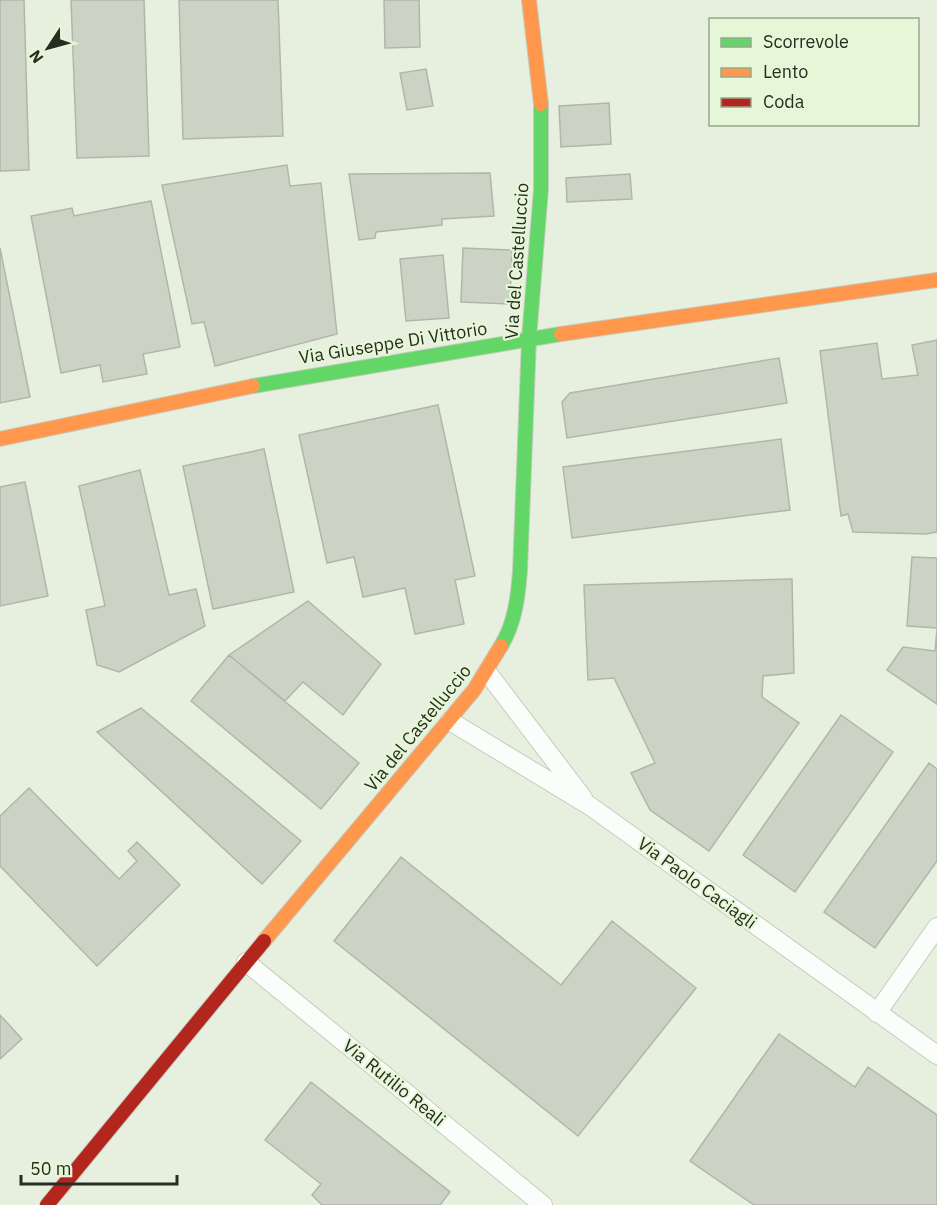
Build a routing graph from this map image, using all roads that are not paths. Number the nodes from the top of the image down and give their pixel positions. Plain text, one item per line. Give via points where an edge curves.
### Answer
1 (529, 0) edge
2 (937, 280) edge
3 (529, 339) junction
4 (0, 439) edge
5 (487, 672) junction
6 (450, 721) junction
7 (590, 806) junction
8 (937, 927) edge
9 (246, 962) junction
10 (877, 1012) junction
11 (937, 1055) edge
12 (58, 1199) edge
13 (47, 1205) edge
14 (543, 1205) edge

1 - 3 street, Via del Castelluccio via 541,91 541,189
2 - 3 street, Via Giuseppe Di Vittorio
3 - 4 street, Via Giuseppe Di Vittorio via 266,382
3 - 5 street, Via del Castelluccio via 518,592 510,628
5 - 6 street, Via del Castelluccio
5 - 7 street
6 - 7 street, Via Paolo Caciagli
6 - 9 street, Via del Castelluccio
7 - 10 street, Via Paolo Caciagli
8 - 10 street
9 - 12 street, Via del Castelluccio
9 - 14 street, Via Rutilio Reali
10 - 11 street, Via Paolo Caciagli
12 - 13 street, Via del Castelluccio

